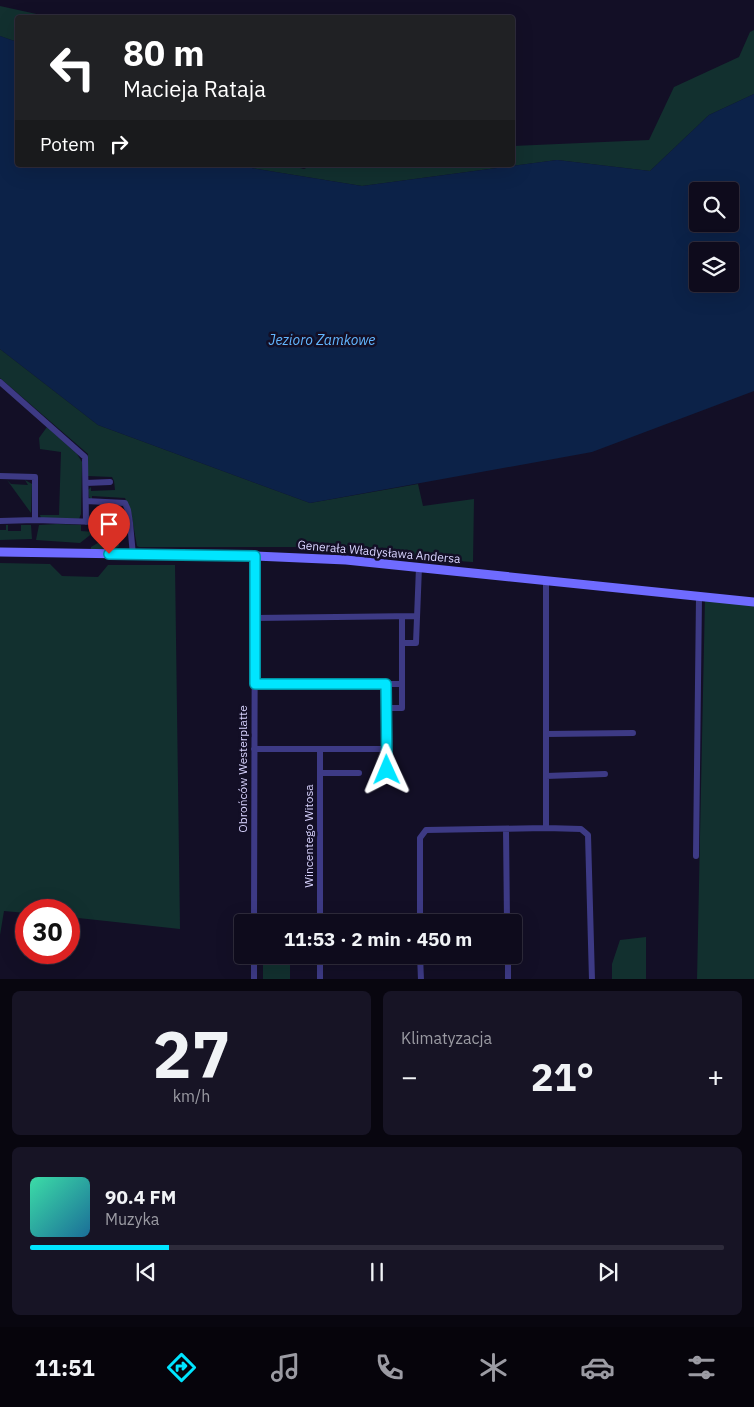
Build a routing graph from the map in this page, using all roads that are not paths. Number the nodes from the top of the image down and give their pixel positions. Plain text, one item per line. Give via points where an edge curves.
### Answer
1 (0, 382) edge
2 (0, 476) edge
3 (110, 482) dead end
4 (86, 483) junction
5 (86, 501) junction
6 (35, 520) junction
7 (0, 521) edge
8 (86, 522) junction
9 (130, 523) junction
10 (0, 552) edge
11 (133, 555) junction
12 (255, 556) junction
13 (418, 567) junction
14 (546, 580) junction
15 (699, 596) junction
16 (754, 602) edge
17 (417, 616) junction
18 (402, 617) junction
19 (255, 618) junction
20 (403, 644) junction
21 (255, 684) junction
22 (386, 684) junction
23 (402, 684) junction
24 (386, 708) junction
25 (633, 733) dead end
26 (546, 734) junction
27 (254, 749) junction
28 (387, 749) junction
29 (320, 750) junction
30 (387, 770) dead end
31 (320, 773) junction
32 (359, 773) dead end
33 (605, 774) dead end
34 (546, 776) junction
35 (546, 828) junction
36 (506, 829) junction
37 (696, 856) dead end
38 (254, 914) edge
39 (320, 914) edge
40 (420, 914) edge
41 (507, 914) edge
42 (254, 964) edge
43 (320, 964) edge
44 (420, 964) edge
45 (508, 964) edge
46 (254, 979) edge
47 (320, 979) edge
48 (421, 979) edge
49 (508, 979) edge
50 (592, 979) edge

1 - 4 street via 85,457
2 - 6 street via 35,477
3 - 4 street
4 - 5 street
5 - 8 street
5 - 9 street via 125,503
6 - 7 street
6 - 8 street
8 - 9 street
9 - 11 street
10 - 11 main road, Generała Władysława Andersa
11 - 12 main road, Generała Władysława Andersa
12 - 13 main road, Generała Władysława Andersa
12 - 19 street, Obrońców Westerplatte
13 - 14 main road, Generała Władysława Andersa
13 - 17 street
14 - 15 main road, Generała Władysława Andersa
14 - 26 street
15 - 16 main road, Generała Władysława Andersa
15 - 37 street
17 - 18 street
17 - 20 street via 416,643
18 - 19 street
18 - 20 street
19 - 21 street, Obrońców Westerplatte
20 - 23 street
21 - 22 street
21 - 27 street, Obrońców Westerplatte
22 - 23 street
22 - 24 street
23 - 24 street via 402,708
24 - 28 street
25 - 26 street
26 - 34 street
27 - 29 street
27 - 38 street, Obrońców Westerplatte
28 - 29 street
28 - 30 street
29 - 31 street, Wincentego Witosa
31 - 32 street
31 - 39 street, Wincentego Witosa
33 - 34 street
34 - 35 street
35 - 36 street
35 - 50 street via 581,829 588,835
36 - 40 street via 426,830 420,838
36 - 41 street
42 - 46 street
43 - 47 street
44 - 48 street
45 - 49 street

